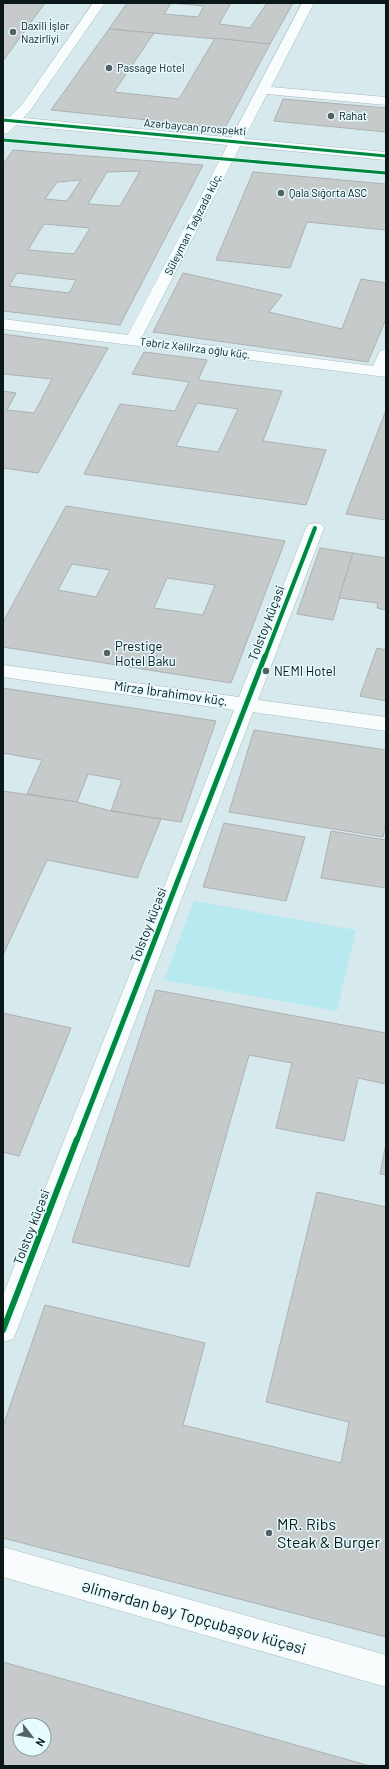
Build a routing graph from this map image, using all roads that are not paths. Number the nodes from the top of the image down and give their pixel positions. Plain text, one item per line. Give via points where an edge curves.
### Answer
1 (98, 3) edge
2 (308, 3) edge
3 (262, 90) junction
4 (386, 101) edge
5 (8, 120) edge
6 (3, 130) edge
7 (235, 141) junction
8 (386, 156) edge
9 (3, 324) edge
10 (134, 340) junction
11 (386, 354) edge
12 (383, 371) edge
13 (315, 528) dead end
14 (3, 671) edge
15 (246, 704) junction
16 (386, 724) edge
17 (3, 1330) edge
18 (3, 1562) edge
19 (386, 1671) edge

1 - 5 street via 25,109
2 - 3 street, Süleyman Tağızadə küç.
3 - 4 street
3 - 7 street, Süleyman Tağızadə küç.
5 - 6 street
5 - 7 street, Azərbaycan prospekti
7 - 8 street, Azərbaycan prospekti
7 - 10 street, Süleyman Tağızadə küç.
9 - 10 street, Təbriz Xəlilrza oğlu küç.
10 - 12 street, Təbriz Xəlilrza oğlu küç.
11 - 12 street
13 - 15 street, Tolstoy küçəsi
14 - 15 street, Mirzə İbrahimov küç.
15 - 16 street, Mirzə İbrahimov küç.
15 - 17 street, Tolstoy küçəsi
18 - 19 street, Əlimərdan bəy Topçubaşov küçəsi

